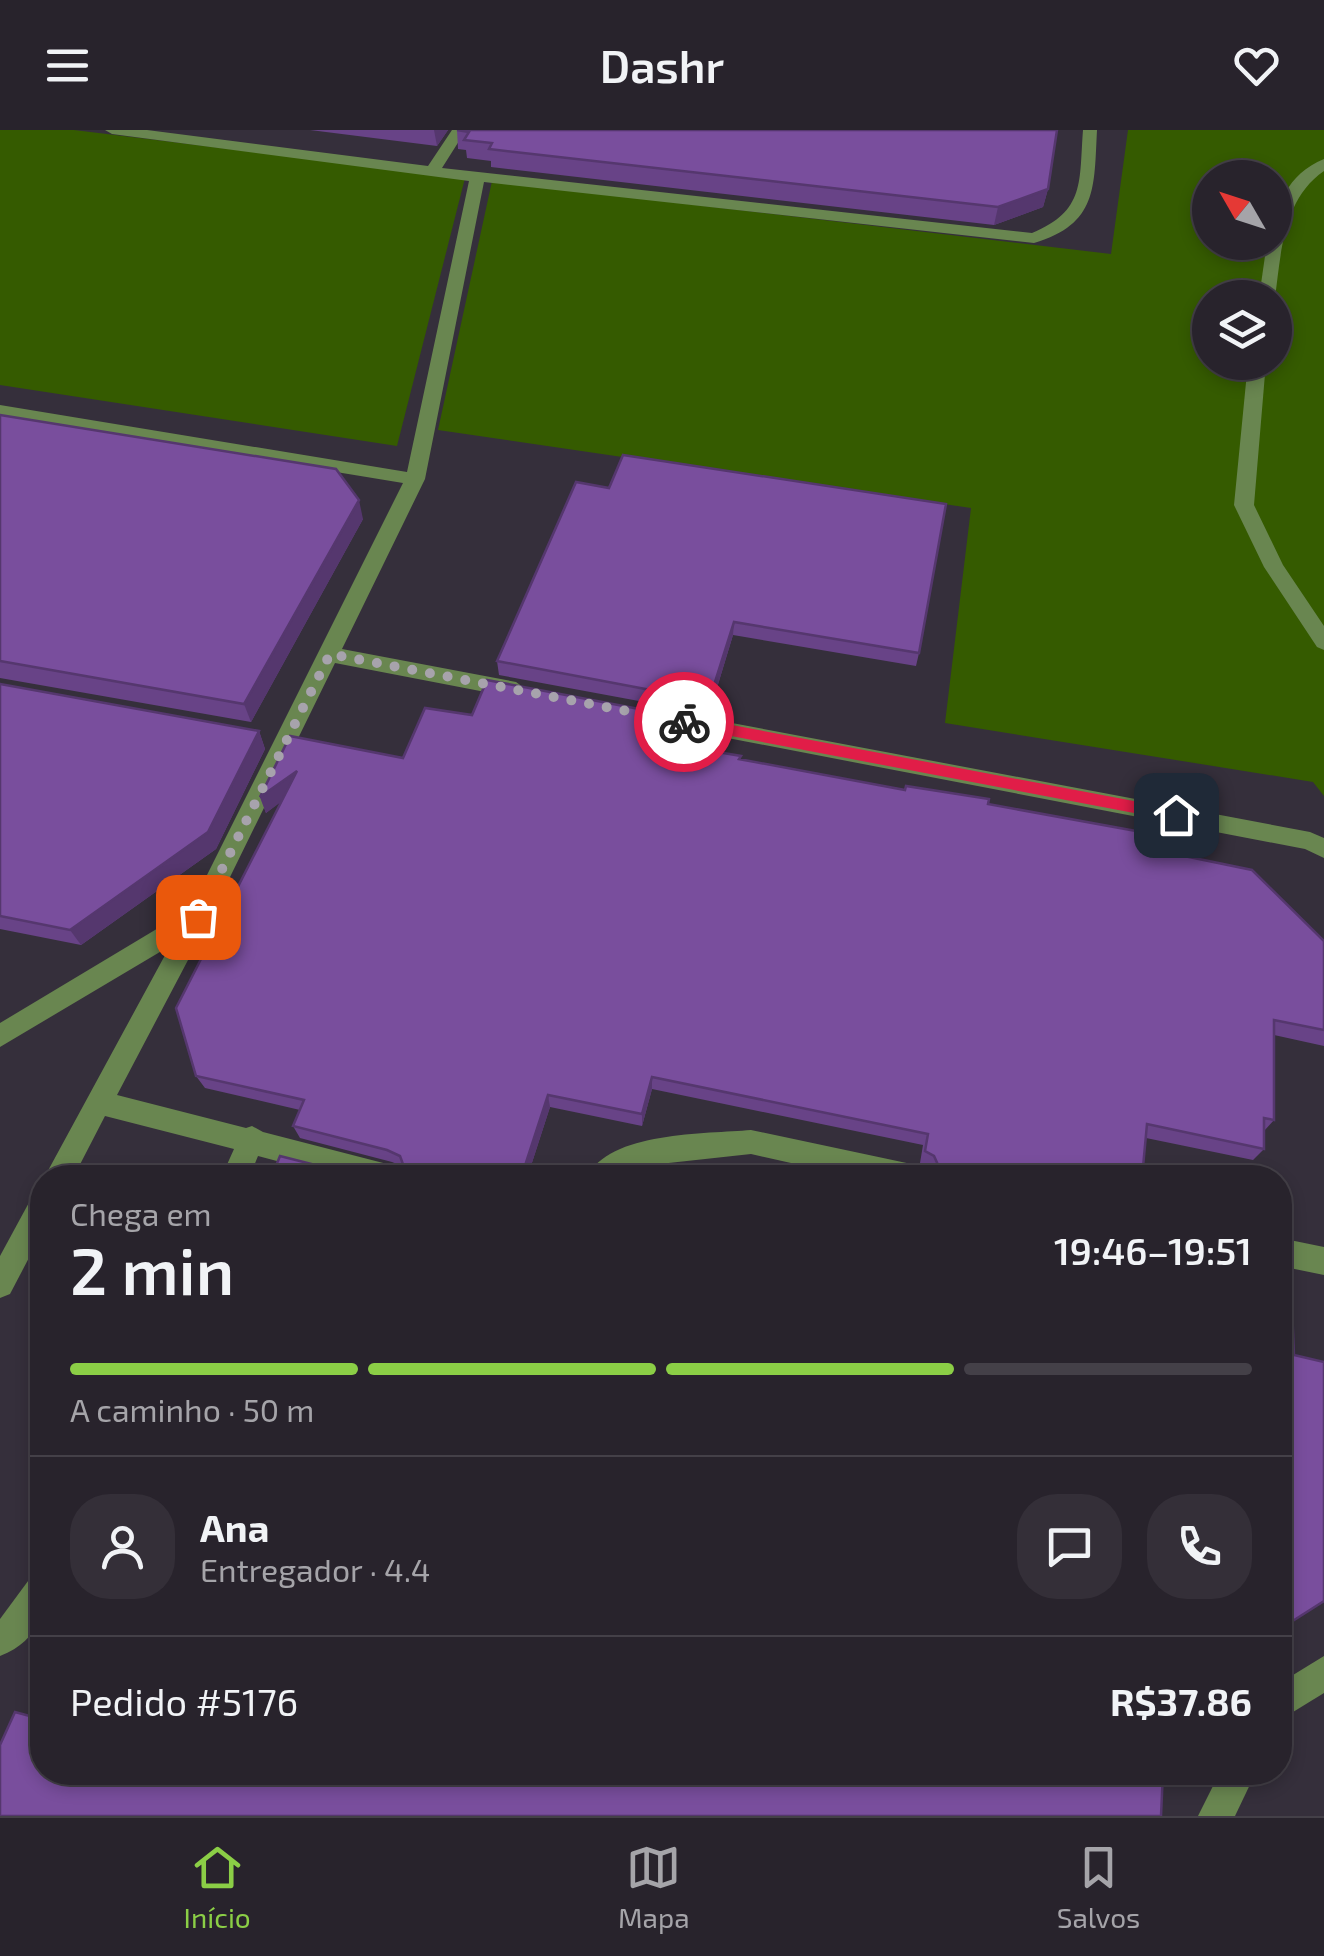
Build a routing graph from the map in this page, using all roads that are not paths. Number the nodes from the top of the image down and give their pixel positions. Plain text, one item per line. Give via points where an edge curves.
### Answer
1 (112, 130) edge
2 (120, 130) edge
3 (459, 130) edge
4 (1090, 130) edge
5 (1324, 164) edge
6 (432, 171) junction
7 (477, 178) junction
8 (1270, 280) edge
9 (1256, 380) edge
10 (0, 410) edge
11 (415, 479) junction
12 (1324, 642) edge
13 (330, 654) junction
14 (546, 695) edge
15 (644, 714) edge
16 (1324, 849) edge
17 (198, 917) junction
18 (0, 1036) edge
19 (99, 1102) junction
20 (252, 1138) junction
21 (65, 1165) edge
22 (241, 1165) edge
23 (346, 1165) edge
24 (620, 1165) edge
25 (845, 1165) edge
26 (30, 1228) edge
27 (1292, 1254) edge
28 (1324, 1260) edge
29 (0, 1284) edge
30 (30, 1606) edge
31 (0, 1640) edge
32 (1324, 1673) edge
33 (1292, 1695) edge
34 (1232, 1785) edge
35 (1216, 1816) edge

1 - 2 street
2 - 6 street
3 - 6 street
4 - 7 street via 1084,202 1064,228 1034,238
5 - 8 street via 1282,207
6 - 7 street
7 - 11 street
9 - 12 street via 1244,506 1274,567
10 - 11 street
11 - 13 street
13 - 14 street
13 - 17 street via 273,739
15 - 16 street via 1310,840
17 - 18 street
17 - 19 street
19 - 20 street
19 - 21 street
20 - 22 street
20 - 23 street
24 - 25 street via 636,1154 752,1142
26 - 29 street
27 - 28 street
30 - 31 street
32 - 33 street
34 - 35 street

